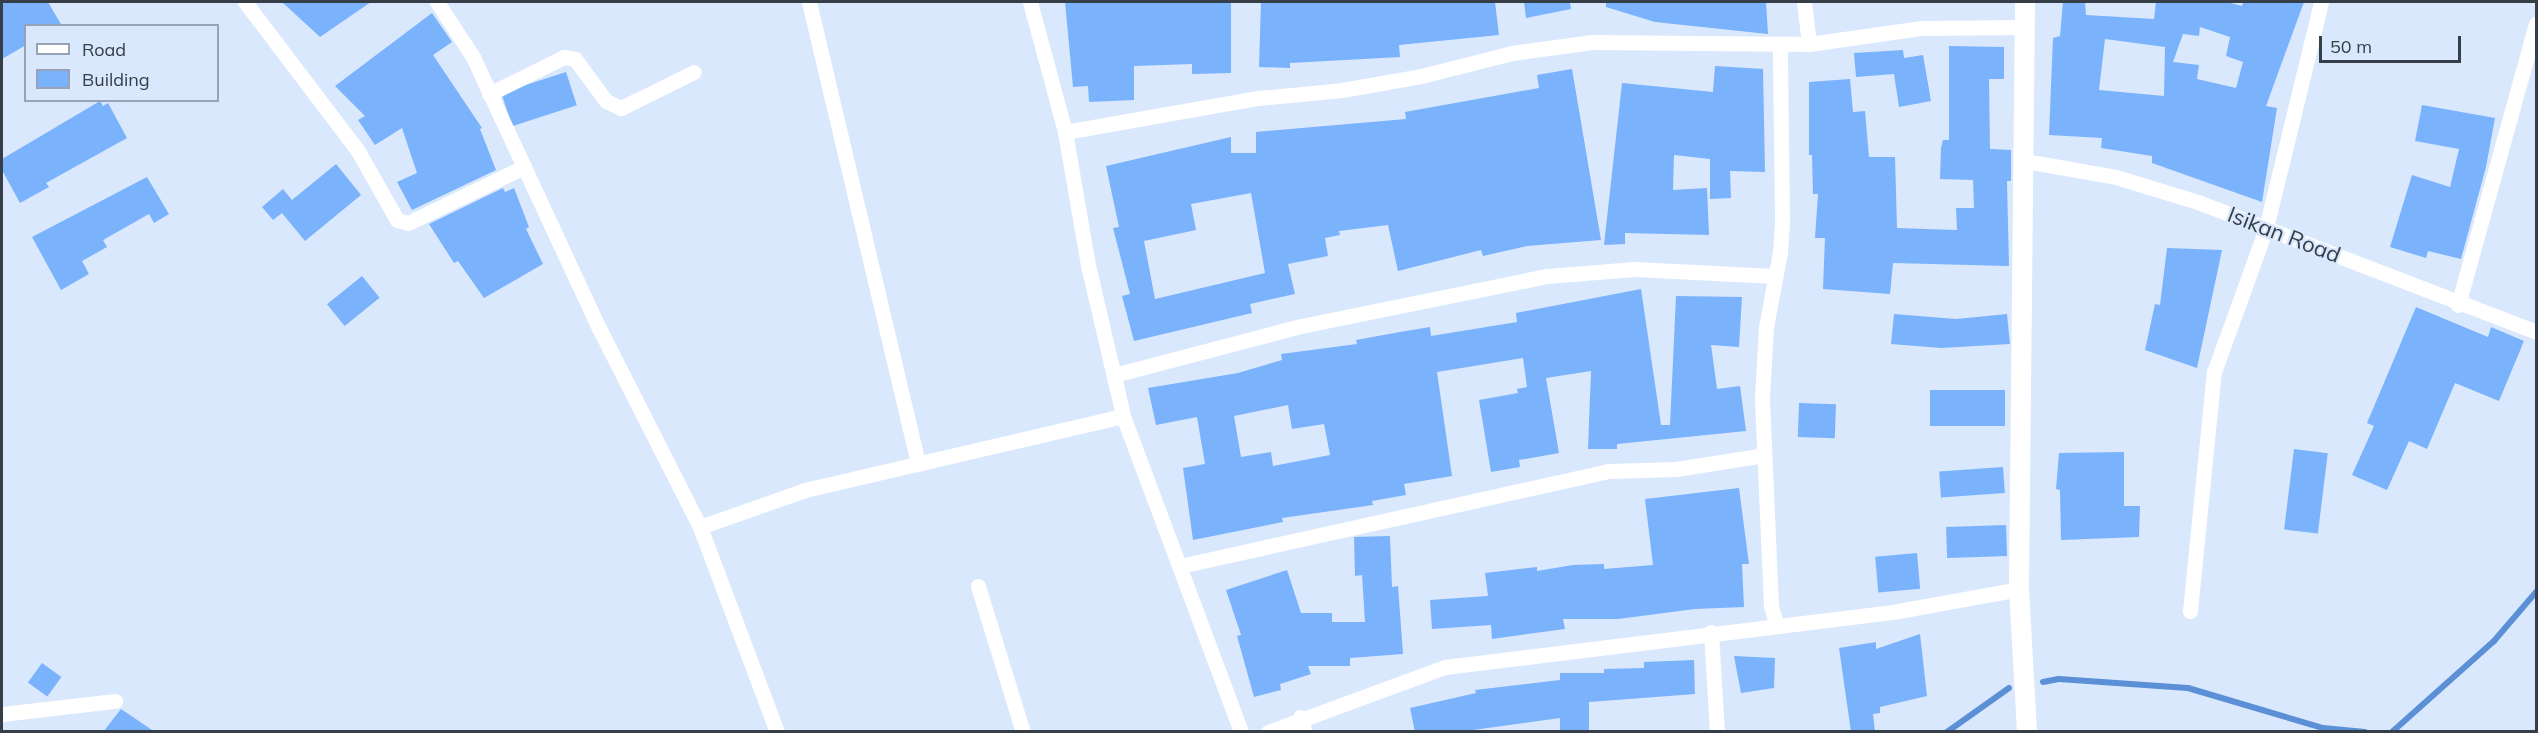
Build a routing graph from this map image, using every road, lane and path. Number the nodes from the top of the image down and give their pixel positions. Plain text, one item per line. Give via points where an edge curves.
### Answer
1 (245, 2) edge
2 (437, 2) edge
3 (809, 2) edge
4 (1030, 2) edge
5 (1804, 2) edge
6 (2025, 2) edge
7 (2321, 2) edge
8 (2536, 24) edge
9 (2026, 27) junction
10 (1809, 44) junction
11 (1780, 45) junction
12 (694, 72) dead end
13 (489, 94) junction
14 (1065, 132) junction
15 (2025, 161) junction
16 (524, 167) junction
17 (2266, 228) junction
18 (1774, 276) junction
19 (2458, 304) junction
20 (2536, 332) edge
21 (1114, 375) junction
22 (1123, 416) junction
23 (1764, 455) junction
24 (918, 464) junction
25 (700, 527) junction
26 (1180, 566) junction
27 (978, 586) dead end
28 (2019, 589) junction
29 (2190, 610) dead end
30 (1777, 626) junction
31 (1711, 632) junction
32 (114, 701) dead end
33 (2, 714) edge
34 (1303, 724) edge
35 (777, 732) edge
36 (1023, 732) edge
37 (1241, 732) edge
38 (1268, 732) edge
39 (1717, 732) edge
40 (2026, 732) edge

1 - 16 street via 358,151 397,220 408,223
2 - 13 street via 473,57
3 - 24 street
4 - 14 street
5 - 10 street
6 - 9 street
7 - 17 street
8 - 19 street
9 - 10 street via 1923,28
9 - 15 street
10 - 11 street
11 - 14 street via 1592,42 1512,52 1421,76 1342,90 1258,98
11 - 18 street via 1782,220
12 - 13 street via 621,108 606,101 575,59 564,57
13 - 16 street
14 - 21 street via 1088,265
15 - 17 street, Isikan Road via 2116,177
15 - 28 street
16 - 25 street via 599,328
17 - 19 street, Isikan Road
17 - 29 street via 2214,372
18 - 21 street via 1635,269 1547,276 1301,326
18 - 23 street via 1766,327
19 - 20 street, Isikan Road
21 - 22 street
22 - 24 street
22 - 26 street
23 - 26 street via 1676,469 1608,471
23 - 30 street via 1771,606
24 - 25 street via 805,490
25 - 35 street
26 - 37 street
27 - 36 street
28 - 30 street via 1898,612
28 - 40 street
30 - 31 street
31 - 34 street via 1445,667
31 - 39 street
32 - 33 street
34 - 38 street

